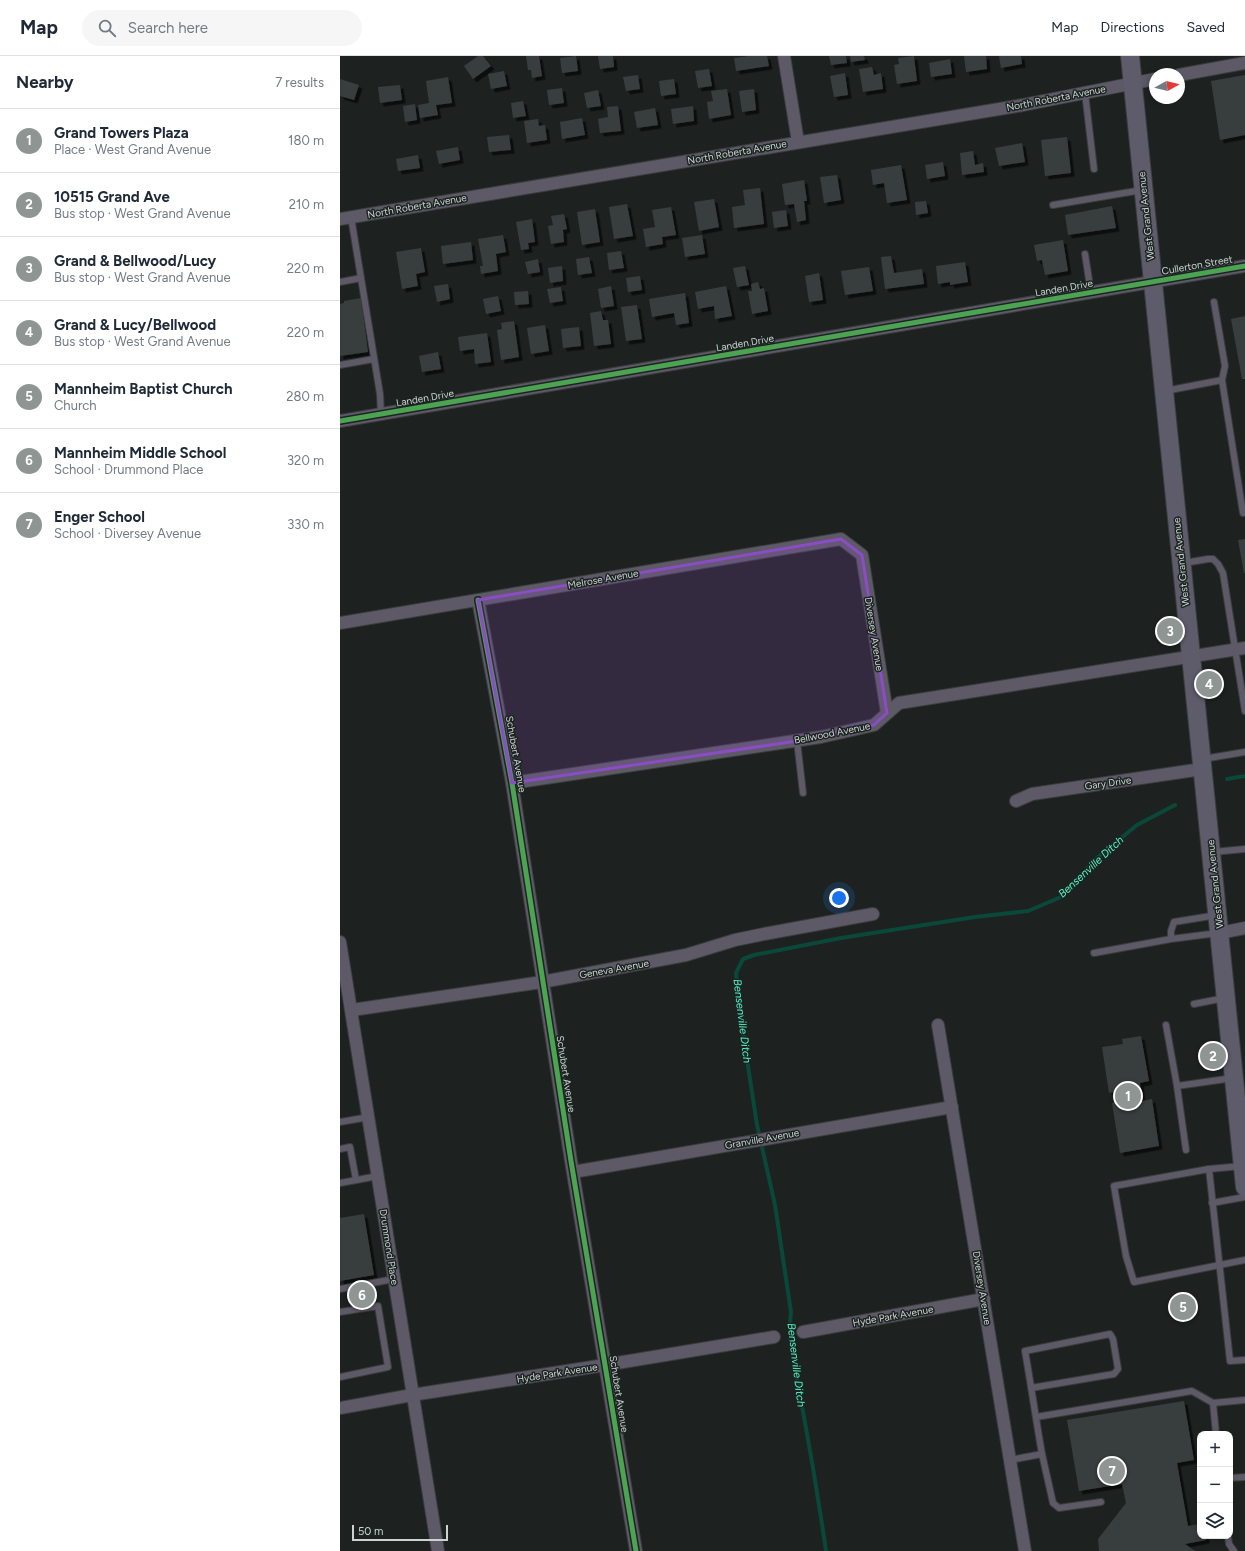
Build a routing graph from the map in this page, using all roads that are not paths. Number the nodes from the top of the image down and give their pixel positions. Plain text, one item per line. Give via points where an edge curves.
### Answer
1 (784, 56) edge
2 (1130, 56) edge
3 (1245, 63) edge
4 (1185, 74) edge
5 (1149, 80) edge
6 (1133, 83) junction
7 (1085, 93) junction
8 (798, 142) junction
9 (1094, 169) dead end
10 (1143, 189) junction
11 (1053, 205) dead end
12 (345, 218) edge
13 (1085, 254) dead end
14 (1245, 266) edge
15 (361, 278) junction
16 (340, 282) edge
17 (1152, 283) junction
18 (1091, 293) junction
19 (1214, 302) dead end
20 (374, 359) junction
21 (340, 364) edge
22 (1222, 380) junction
23 (1164, 392) junction
24 (381, 414) junction
25 (340, 421) edge
26 (1243, 513) dead end
27 (862, 555) joint
28 (1181, 564) junction
29 (478, 600) junction
30 (340, 623) edge
31 (1240, 648) edge
32 (1191, 655) junction
33 (1245, 711) edge
34 (887, 713) junction
35 (797, 741) junction
36 (1245, 752) edge
37 (1202, 764) junction
38 (512, 783) junction
39 (803, 793) dead end
40 (1016, 801) dead end
41 (1245, 849) edge
42 (1211, 852) junction
43 (873, 914) dead end
44 (1218, 915) junction
45 (1245, 928) edge
46 (1220, 933) junction
47 (1171, 939) junction
48 (340, 949) edge
49 (1094, 953) dead end
50 (542, 982) junction
51 (1226, 998) junction
52 (1194, 1004) dead end
53 (352, 1010) junction
54 (938, 1025) dead end
55 (1166, 1025) dead end
56 (1234, 1078) junction
57 (1177, 1086) junction
58 (952, 1108) junction
59 (369, 1117) junction
60 (340, 1122) edge
61 (340, 1149) edge
62 (1186, 1150) dead end
63 (1243, 1166) junction
64 (1209, 1169) junction
65 (573, 1172) junction
66 (378, 1176) junction
67 (356, 1180) junction
68 (340, 1182) edge
69 (1245, 1187) edge
70 (1245, 1197) edge
71 (1212, 1203) junction
72 (1245, 1260) edge
73 (1219, 1264) junction
74 (394, 1279) junction
75 (340, 1289) edge
76 (984, 1299) junction
77 (340, 1312) edge
78 (803, 1332) dead end
79 (774, 1338) dead end
80 (1245, 1360) edge
81 (605, 1365) junction
82 (340, 1377) edge
83 (1031, 1388) junction
84 (412, 1395) junction
85 (1245, 1400) edge
86 (1213, 1403) junction
87 (340, 1408) edge
88 (1036, 1417) junction
89 (1216, 1431) edge
90 (1042, 1454) junction
91 (1010, 1460) junction
92 (1245, 1477) edge
93 (1233, 1478) edge
94 (1101, 1502) dead end
95 (1228, 1539) edge
96 (438, 1551) edge
97 (636, 1551) edge
98 (1025, 1551) edge
99 (1234, 1551) edge

1 - 8 street
2 - 6 main road, West Grand Avenue
3 - 4 street
5 - 6 street, North Roberta Avenue
6 - 7 street, North Roberta Avenue
6 - 10 main road, West Grand Avenue
7 - 8 street, North Roberta Avenue
7 - 9 lane
8 - 12 street, North Roberta Avenue
10 - 11 lane
10 - 17 main road, West Grand Avenue
12 - 15 lane
13 - 18 lane
14 - 17 street, Cullerton Street
15 - 16 lane
15 - 20 lane
17 - 18 street, Landen Drive
17 - 23 main road, West Grand Avenue
18 - 24 street, Landen Drive
19 - 22 lane via 1225,366
20 - 21 lane
20 - 24 lane
22 - 23 lane
22 - 26 lane
23 - 28 main road, West Grand Avenue
24 - 25 street, Landen Drive
27 - 29 street, Melrose Avenue via 841,539
27 - 34 street, Diversey Avenue
28 - 31 lane via 1208,559 1213,559 1218,564 1223,573
28 - 32 main road, West Grand Avenue
29 - 30 street, Melrose Avenue
29 - 38 street, Schubert Avenue
31 - 32 street, Bellwood Avenue
31 - 33 lane
32 - 34 street, Bellwood Avenue via 899,703
32 - 37 main road, West Grand Avenue
34 - 35 street, Bellwood Avenue via 874,725
35 - 38 street, Bellwood Avenue
35 - 39 lane
36 - 37 lane
37 - 40 street, Gary Drive via 1032,794
37 - 42 main road, West Grand Avenue
38 - 50 street, Schubert Avenue
41 - 42 lane
42 - 44 main road, West Grand Avenue
43 - 50 street, Geneva Avenue via 735,940 686,955
44 - 46 main road, West Grand Avenue
44 - 47 lane via 1174,922
45 - 46 street
46 - 47 lane
46 - 51 main road, West Grand Avenue
47 - 49 lane
48 - 53 street, Drummond Place
50 - 53 street, Geneva Avenue
50 - 65 street, Schubert Avenue
51 - 52 lane
51 - 56 main road, West Grand Avenue
53 - 59 street, Drummond Place
54 - 58 street, Diversey Avenue
55 - 57 lane
56 - 57 lane
56 - 63 main road, West Grand Avenue
57 - 62 lane
58 - 65 street, Granville Avenue
58 - 76 street, Diversey Avenue
59 - 60 lane
59 - 66 street, Drummond Place
61 - 67 lane via 350,1148
63 - 64 lane
63 - 69 main road, West Grand Avenue
64 - 71 lane
64 - 73 lane via 1114,1186 1126,1256 1134,1282
65 - 81 street, Schubert Avenue
66 - 67 lane
66 - 74 street, Drummond Place
67 - 68 lane
70 - 71 lane
71 - 73 lane
72 - 73 lane
73 - 80 lane via 1230,1361
74 - 75 lane
74 - 84 street, Drummond Place
76 - 78 street, Hyde Park Avenue
76 - 91 street, Diversey Avenue
77 - 82 lane via 378,1306 388,1367
79 - 81 street, Hyde Park Avenue
81 - 84 street, Hyde Park Avenue
81 - 97 street, Schubert Avenue
83 - 83 lane via 1114,1374 1118,1369 1110,1334 1025,1351
83 - 88 lane
84 - 87 street, Hyde Park Avenue
84 - 96 street, Drummond Place
85 - 86 lane
86 - 88 lane via 1192,1391
86 - 89 lane
88 - 90 lane
90 - 91 lane
90 - 94 lane via 1053,1503 1059,1508
91 - 98 street, Diversey Avenue
92 - 93 lane
95 - 99 lane via 1228,1544

